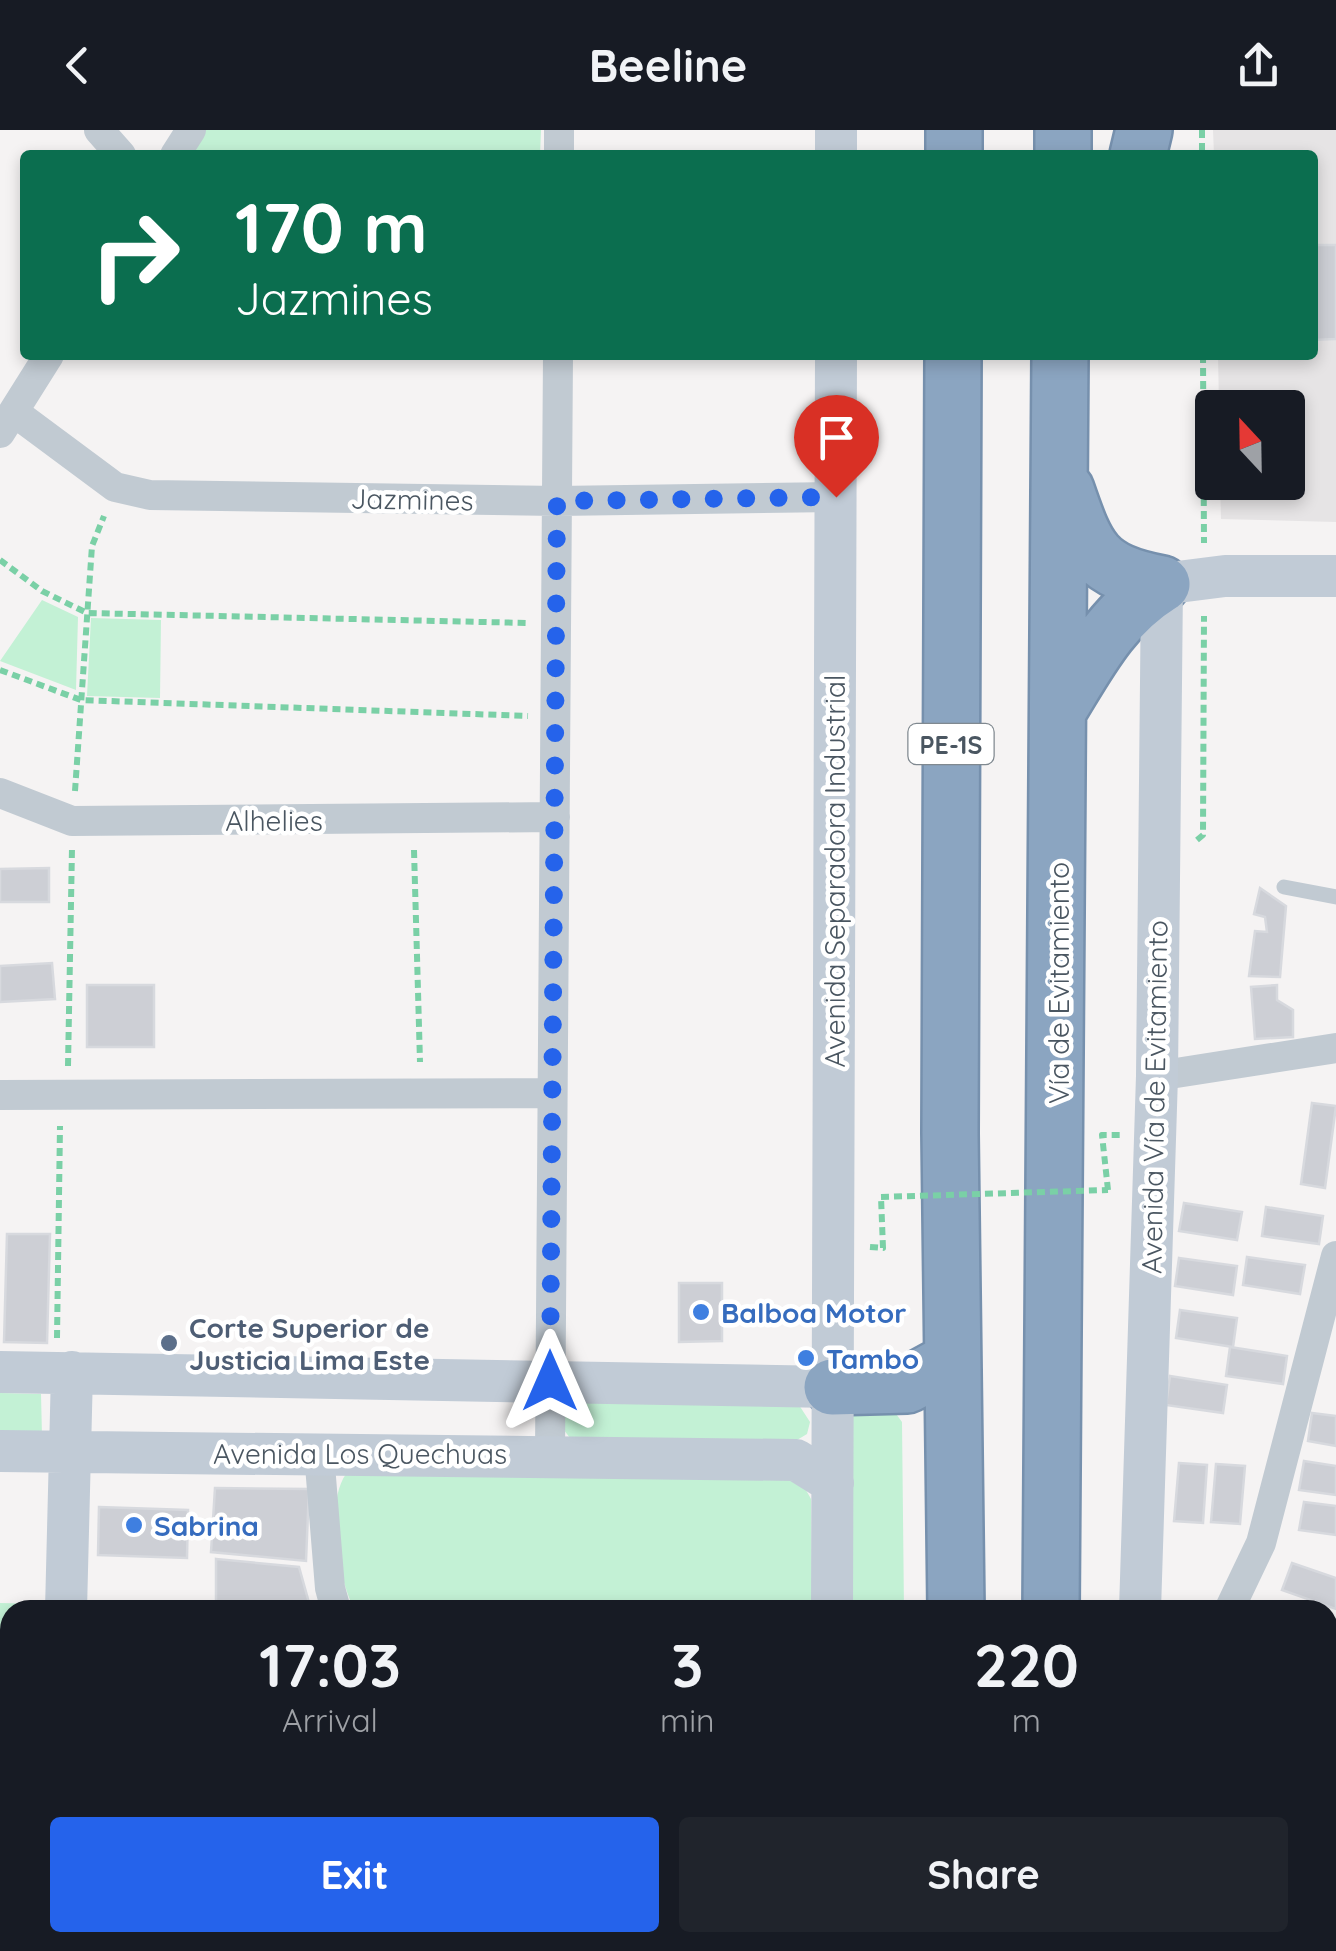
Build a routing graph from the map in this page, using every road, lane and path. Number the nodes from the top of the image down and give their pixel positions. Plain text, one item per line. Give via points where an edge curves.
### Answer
1 (99, 130) edge
2 (117, 150) edge
3 (47, 360) edge
4 (558, 360) edge
5 (836, 360) edge
6 (953, 360) edge
7 (1065, 370) edge
8 (7, 422) edge
9 (1058, 469) junction
10 (115, 487) junction
11 (836, 497) junction
12 (557, 501) junction
13 (0, 560) edge
14 (1336, 576) edge
15 (1162, 584) junction
16 (88, 613) junction
17 (556, 624) junction
18 (0, 670) edge
19 (81, 700) junction
20 (1058, 712) junction
21 (555, 717) junction
22 (0, 793) edge
23 (554, 817) junction
24 (413, 818) junction
25 (72, 821) junction
26 (1284, 887) dead end
27 (1336, 897) edge
28 (1336, 1048) edge
29 (1157, 1076) junction
30 (422, 1092) junction
31 (552, 1093) junction
32 (64, 1094) junction
33 (0, 1095) edge
34 (1102, 1135) dead end
35 (883, 1248) dead end
36 (1336, 1256) edge
37 (951, 1361) junction
38 (0, 1372) edge
39 (64, 1372) junction
40 (550, 1381) junction
41 (832, 1387) junction
42 (0, 1451) edge
43 (73, 1452) junction
44 (318, 1453) junction
45 (550, 1454) junction
46 (833, 1483) junction
47 (66, 1600) edge
48 (333, 1600) edge
49 (832, 1600) edge
50 (956, 1600) edge
51 (1051, 1600) edge
52 (1140, 1600) edge
53 (1234, 1600) edge

1 - 2 street
3 - 8 street
4 - 12 street
5 - 11 main road, Avenida Separadora Industrial
6 - 37 highway, PE-1S
7 - 9 highway, Vía de Evitamiento
8 - 10 street, Jazmines
9 - 15 highway via 1088,550 1107,567
9 - 20 highway, Vía de Evitamiento
10 - 12 street, Jazmines via 186,497
10 - 16 path via 92,546
11 - 12 street, Jazmines
11 - 41 main road, Avenida Separadora Industrial
12 - 17 street
13 - 16 path
14 - 15 main road via 1225,576
15 - 20 highway via 1104,634
15 - 29 main road, Avenida Vía de Evitamiento
16 - 17 path
16 - 19 path
17 - 21 street
18 - 19 path
19 - 21 path
19 - 25 path
20 - 51 highway, Vía de Evitamiento
21 - 23 street
22 - 25 street, Alhelies
23 - 24 street, Alhelies
23 - 31 street
24 - 25 street, Alhelies
24 - 30 path
25 - 32 path
26 - 27 lane
28 - 29 street
29 - 52 main road, Avenida Vía de Evitamiento
30 - 31 street
30 - 32 street
31 - 40 street
32 - 33 street
32 - 39 path
34 - 35 path, bridge via 1108,1190 881,1197
36 - 53 street via 1261,1543
37 - 41 highway via 907,1384
37 - 50 highway, PE-1S
38 - 39 main road
39 - 40 main road
39 - 43 main road
40 - 41 main road
40 - 45 street
41 - 46 main road, Avenida Separadora Industrial
42 - 43 main road, Avenida Los Quechuas
43 - 44 main road, Avenida Los Quechuas
43 - 47 main road
44 - 45 main road, Avenida Los Quechuas
44 - 48 street
45 - 46 main road, Avenida Los Quechuas via 796,1460
46 - 49 main road, Avenida Separadora Industrial

